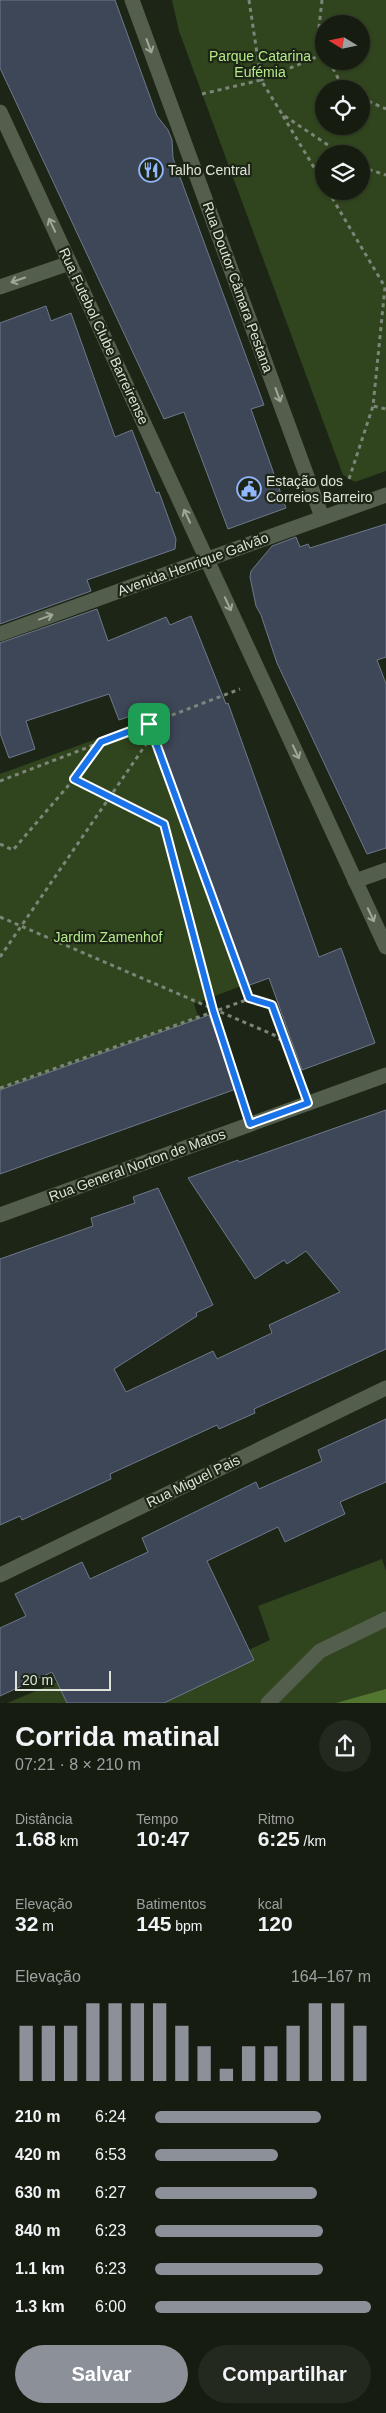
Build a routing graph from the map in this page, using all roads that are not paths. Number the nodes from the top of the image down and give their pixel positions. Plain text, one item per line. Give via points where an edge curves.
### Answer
1 (132, 0) edge
2 (0, 112) edge
3 (70, 262) junction
4 (0, 287) edge
5 (386, 495) edge
6 (322, 517) junction
7 (207, 560) junction
8 (0, 634) edge
9 (386, 870) edge
10 (355, 881) junction
11 (386, 947) edge
12 (386, 1075) edge
13 (0, 1215) edge
14 (386, 1388) edge
15 (0, 1574) edge
16 (386, 1619) edge
17 (268, 1703) edge

1 -> 6 street, Rua Doutor Câmara Pestana
3 -> 2 street, Rua Futebol Clube Barreirense
3 -> 4 street
7 -> 3 street, Rua Futebol Clube Barreirense
5 - 6 street, Avenida Henrique Galvão
6 - 7 street, Avenida Henrique Galvão
8 -> 7 street, Avenida Henrique Galvão
7 -> 10 street, Rua Futebol Clube Barreirense
9 - 10 street
10 -> 11 street, Rua Futebol Clube Barreirense
12 - 13 street, Rua General Norton de Matos
14 - 15 street, Rua Miguel Pais
16 - 17 street via 320,1651

